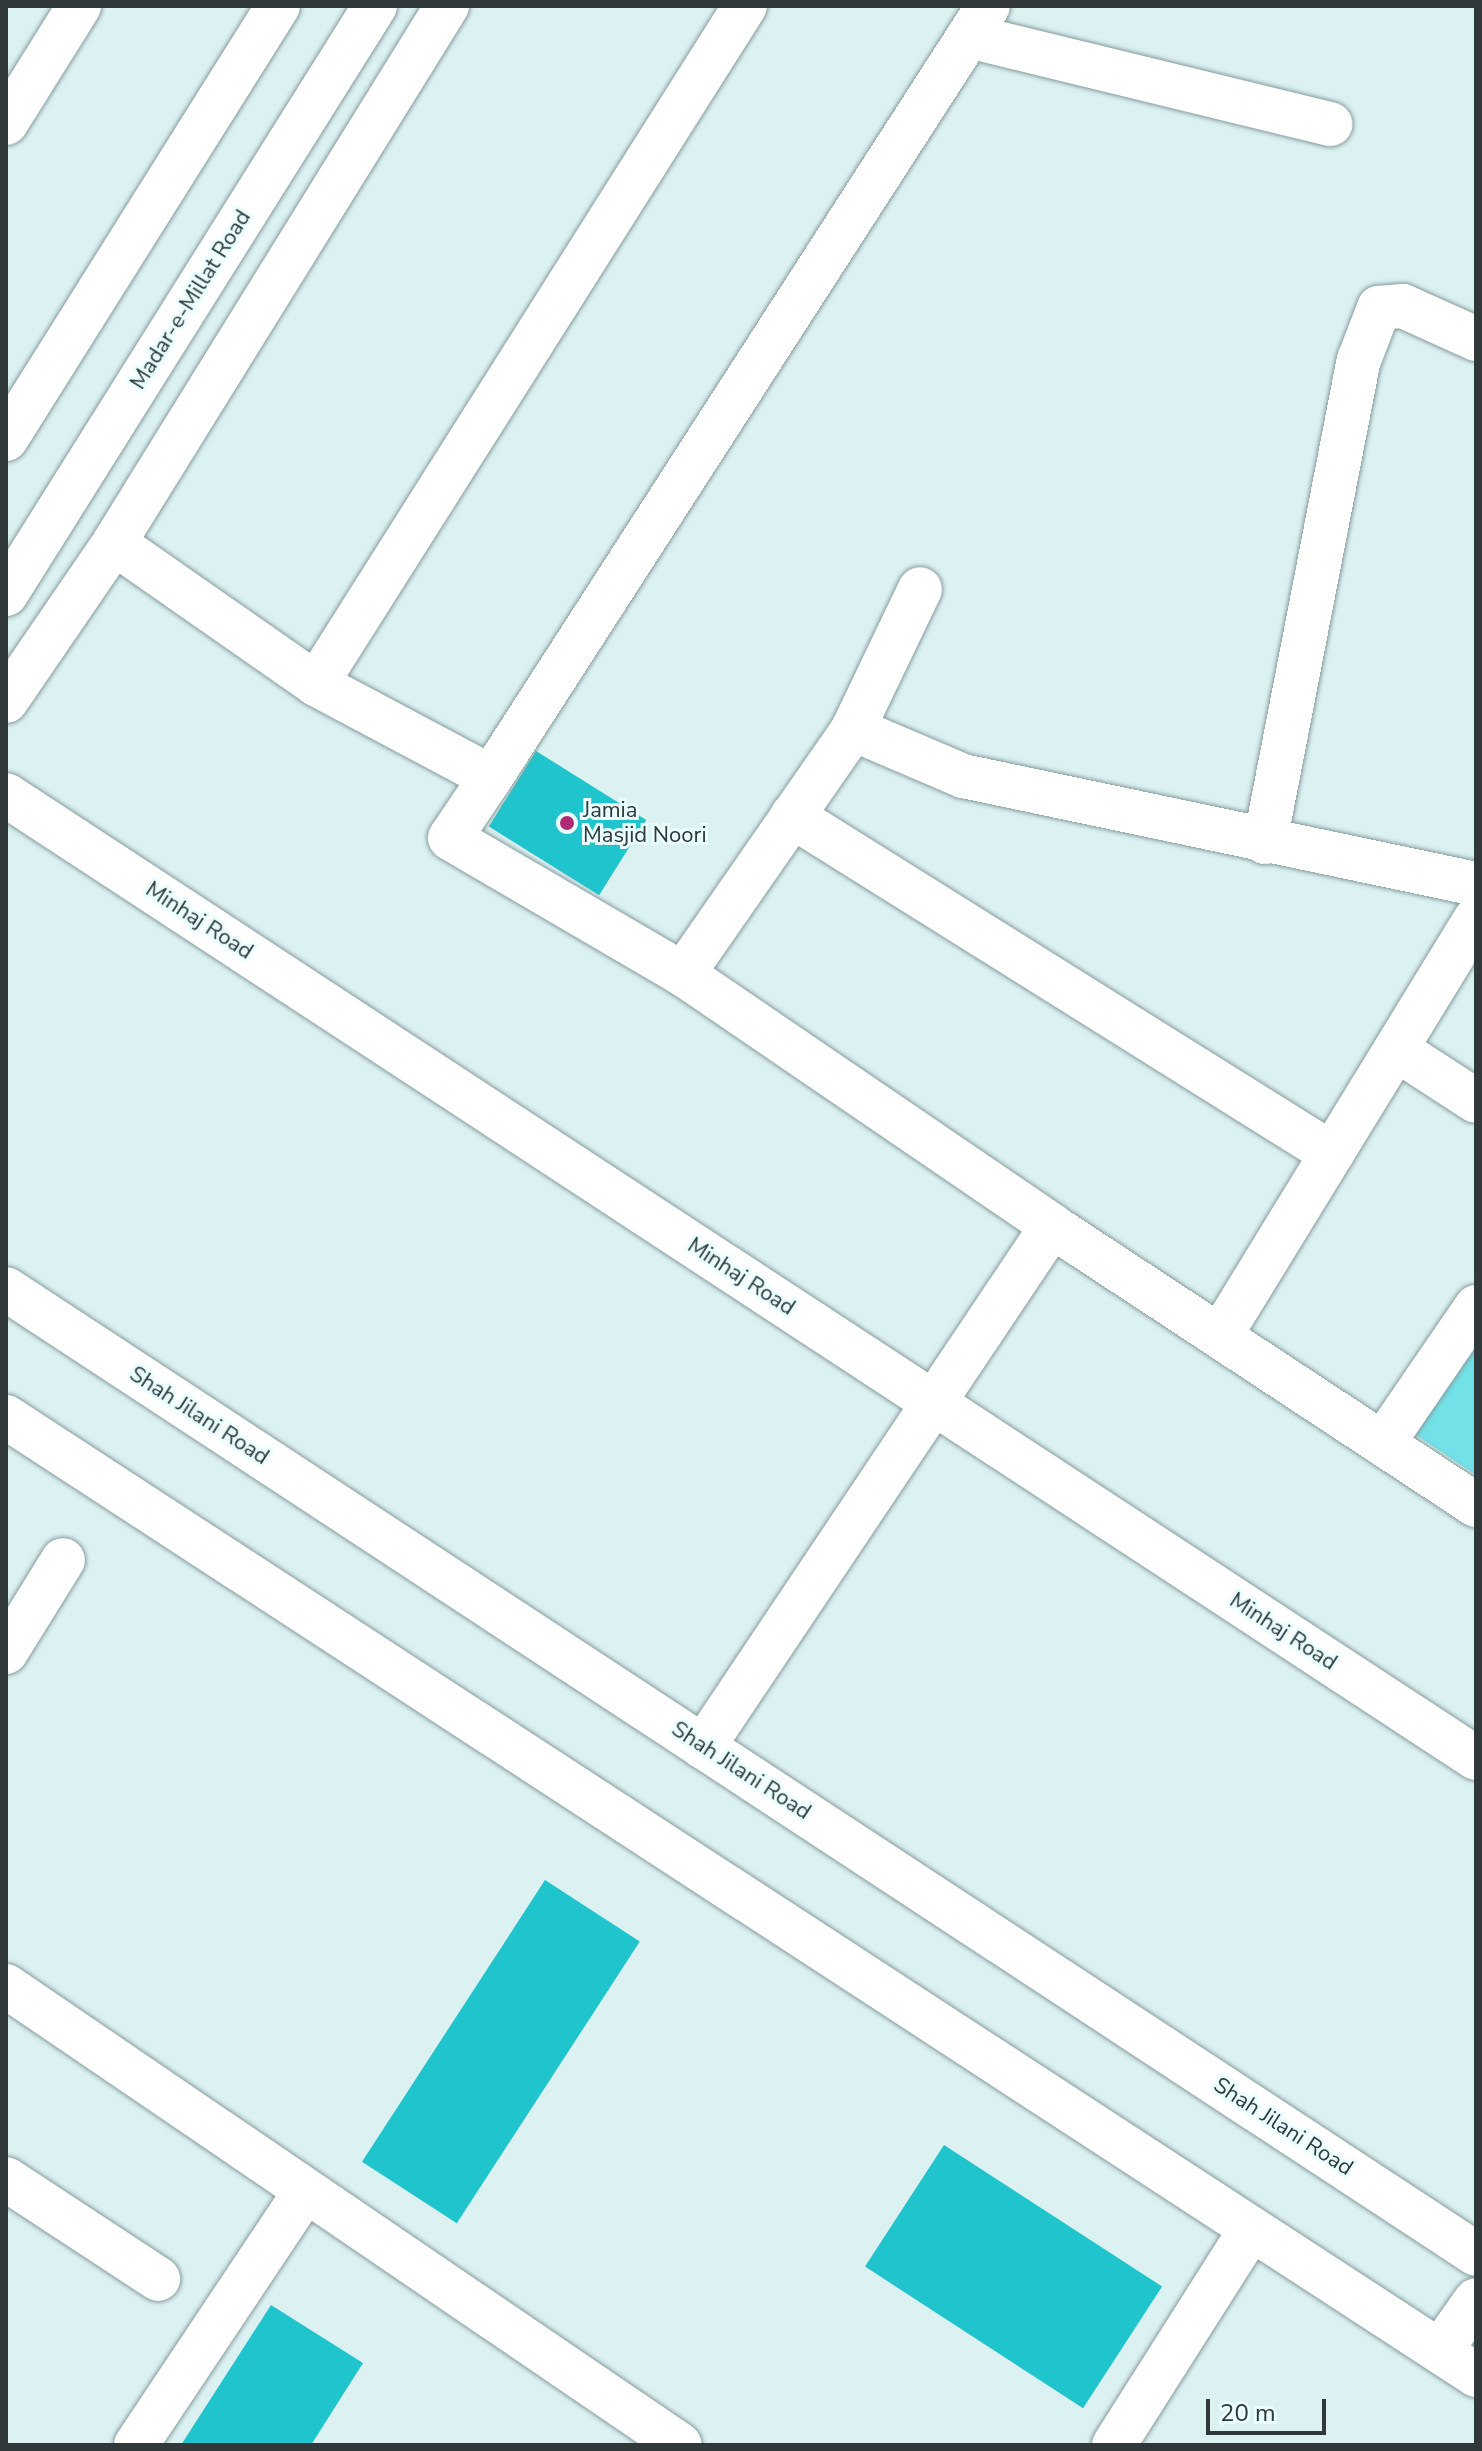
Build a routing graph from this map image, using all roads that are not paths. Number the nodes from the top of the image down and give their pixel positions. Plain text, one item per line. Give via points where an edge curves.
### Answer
1 (79, 6) edge
2 (278, 6) edge
3 (375, 6) edge
4 (447, 6) edge
5 (745, 6) edge
6 (979, 21) edge
7 (6, 123) edge
8 (1330, 124) dead end
9 (1476, 339) edge
10 (6, 439) edge
11 (114, 543) junction
12 (920, 589) dead end
13 (6, 594) edge
14 (316, 684) junction
15 (6, 701) edge
16 (853, 729) junction
17 (491, 777) junction
18 (6, 795) edge
19 (792, 816) junction
20 (1265, 842) junction
21 (1476, 884) edge
22 (1476, 919) edge
23 (683, 974) junction
24 (1396, 1049) junction
25 (1476, 1101) edge
26 (1332, 1154) junction
27 (1052, 1226) junction
28 (6, 1289) edge
29 (1476, 1307) edge
30 (1220, 1336) junction
31 (933, 1403) junction
32 (6, 1417) edge
33 (1383, 1443) junction
34 (1476, 1505) edge
35 (63, 1560) dead end
36 (6, 1652) edge
37 (703, 1747) junction
38 (1476, 1758) edge
39 (6, 1986) edge
40 (6, 2179) edge
41 (305, 2192) junction
42 (1251, 2229) junction
43 (1476, 2254) edge
44 (158, 2279) dead end
45 (1476, 2300) edge
46 (1440, 2351) junction
47 (1476, 2375) edge
48 (136, 2445) edge
49 (680, 2445) edge
50 (1114, 2445) edge

1 - 7 street
2 - 10 street
3 - 13 street, Madar-e-Millat Road
4 - 11 street
5 - 14 street
6 - 8 street
6 - 17 street
9 - 20 street via 1403,306 1379,308 1359,360
11 - 14 street
11 - 15 street
12 - 16 street
14 - 17 street
16 - 19 street
16 - 20 street via 963,776
17 - 23 street via 450,838
18 - 31 street, Minhaj Road
19 - 23 street
19 - 26 street
20 - 21 street
22 - 24 street
23 - 27 street
24 - 25 street
24 - 26 street
26 - 30 street
27 - 30 street
27 - 31 street
28 - 37 street, Shah Jilani Road
29 - 33 street
30 - 33 street
31 - 37 street
31 - 38 street, Minhaj Road
32 - 42 street
33 - 34 street
35 - 36 street
37 - 43 street, Shah Jilani Road
39 - 41 street
40 - 44 street
41 - 48 street
41 - 49 street
42 - 46 street
42 - 50 street
45 - 46 street
46 - 47 street

